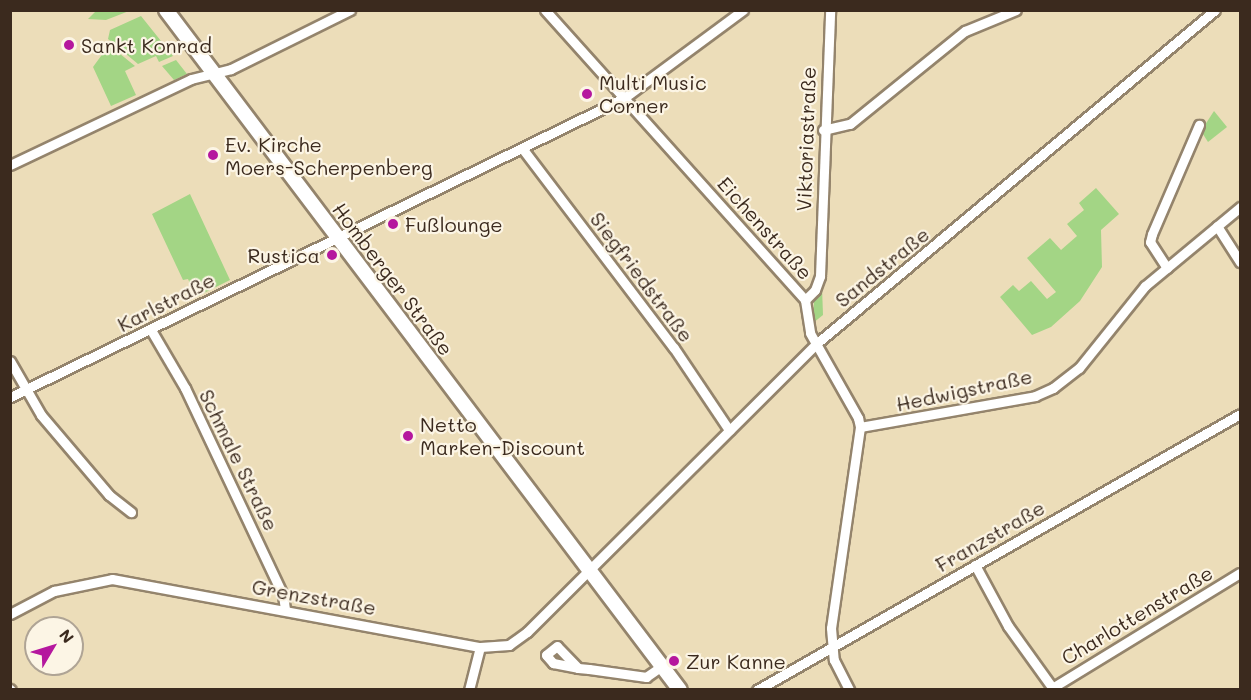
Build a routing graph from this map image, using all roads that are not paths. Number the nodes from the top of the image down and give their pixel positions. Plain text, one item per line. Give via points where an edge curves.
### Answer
1 (166, 10) edge
2 (350, 10) edge
3 (545, 10) edge
4 (743, 10) edge
5 (830, 10) edge
6 (1215, 10) edge
7 (1010, 11) edge
8 (213, 74) junction
9 (624, 98) junction
10 (1199, 125) dead end
11 (823, 130) junction
12 (522, 148) junction
13 (10, 165) edge
14 (1240, 207) edge
15 (1217, 226) junction
16 (337, 237) junction
17 (1240, 262) edge
18 (1167, 268) junction
19 (805, 300) junction
20 (151, 330) junction
21 (816, 344) junction
22 (10, 360) edge
23 (25, 390) junction
24 (10, 398) edge
25 (1240, 414) edge
26 (860, 427) junction
27 (729, 430) junction
28 (131, 512) dead end
29 (975, 565) junction
30 (589, 570) junction
31 (1240, 573) edge
32 (285, 609) junction
33 (10, 614) edge
34 (832, 646) junction
35 (480, 647) junction
36 (662, 666) junction
37 (578, 668) dead end
38 (1053, 689) edge
39 (469, 690) edge
40 (680, 690) edge
41 (757, 690) edge
42 (849, 690) edge

1 - 8 main road, Homberger Straße
2 - 8 street via 231,69
3 - 9 street, Eichenstraße
4 - 9 street, Karlstraße
5 - 11 street, Viktoriastraße
6 - 21 street, Sandstraße
7 - 11 street via 965,31 850,124
8 - 13 street via 191,79
8 - 16 main road, Homberger Straße
9 - 12 street, Karlstraße
9 - 19 street, Eichenstraße
10 - 18 street via 1150,242
11 - 19 street, Viktoriastraße via 820,276 815,290
12 - 16 street, Karlstraße
12 - 27 street, Siegfriedstraße via 674,348
14 - 15 street, Hedwigstraße
15 - 17 street
15 - 18 street, Hedwigstraße
16 - 20 street, Karlstraße
16 - 30 main road, Homberger Straße
18 - 26 street, Hedwigstraße via 1124,308 1079,368 1053,388 1035,396
19 - 21 street, Eichenstraße via 810,333
20 - 23 street, Karlstraße
20 - 32 street, Schmale Straße via 190,399 284,595
21 - 26 street, Eichenstraße
21 - 27 street, Sandstraße
22 - 23 street
23 - 24 street, Karlstraße
23 - 28 street via 109,495
25 - 29 street, Franzstraße
26 - 34 street via 833,605
27 - 30 street, Sandstraße
29 - 34 street, Franzstraße
29 - 38 street via 1008,626
30 - 35 street, Grenzstraße via 509,645
30 - 36 main road, Homberger Straße
31 - 38 street, Charlottenstraße
32 - 33 street, Grenzstraße via 112,579 54,591
32 - 35 street, Grenzstraße
34 - 41 street, Franzstraße
34 - 42 street via 838,673
35 - 39 street
36 - 37 street via 646,677
36 - 40 main road, Homberger Straße

